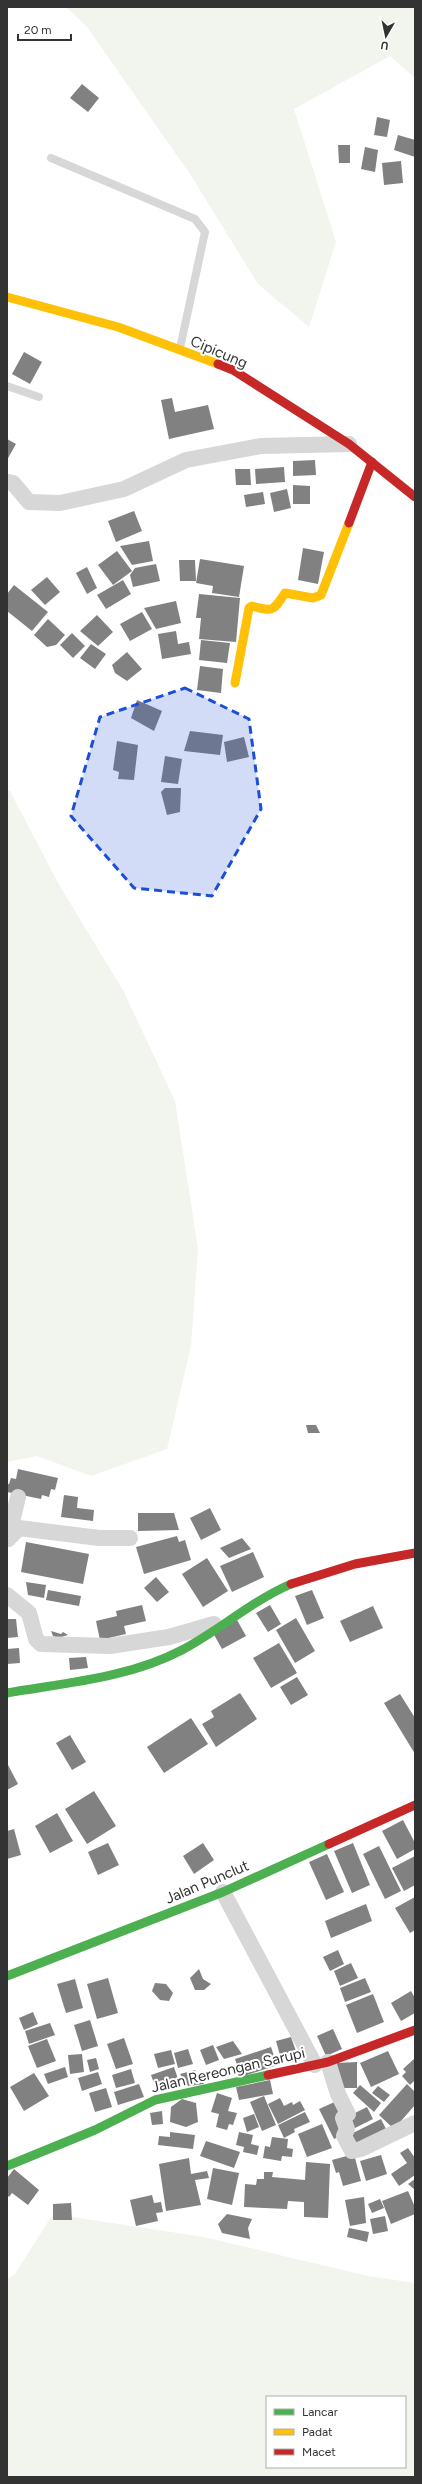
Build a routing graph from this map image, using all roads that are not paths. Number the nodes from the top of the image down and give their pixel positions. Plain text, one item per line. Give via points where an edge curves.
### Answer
1 (51, 158) dead end
2 (7, 297) edge
3 (179, 351) junction
4 (7, 386) edge
5 (39, 398) dead end
6 (349, 444) junction
7 (372, 462) junction
8 (7, 482) edge
9 (415, 497) edge
10 (235, 683) dead end
11 (18, 1497) dead end
12 (130, 1538) dead end
13 (7, 1541) edge
14 (415, 1553) edge
15 (7, 1595) edge
16 (227, 1620) junction
17 (8, 1691) edge
18 (415, 1805) edge
19 (223, 1892) junction
20 (7, 1976) edge
21 (415, 2030) edge
22 (322, 2063) junction
23 (415, 2123) edge
24 (7, 2166) edge

1 - 3 lane via 195,219 205,232
2 - 3 street, Cipicung via 118,327
3 - 6 street, Cipicung via 233,370
4 - 5 lane
6 - 7 street, Cipicung
6 - 8 street via 261,446 186,460 124,489 60,503 29,502 13,483
7 - 9 street, Cipicung
7 - 10 street via 322,593 313,598 285,593 274,609 269,611 252,606 249,608
11 - 13 street
12 - 13 street via 99,1538 19,1528
14 - 16 street via 383,1557 326,1570 259,1599
15 - 16 street via 29,1613 36,1640 41,1644 110,1646 169,1637
16 - 17 street via 181,1650 120,1673 93,1680
18 - 19 street, Jalan Punclut
19 - 20 street, Jalan Punclut
19 - 22 street
21 - 22 street, Jalan Rereongan Sarupi
22 - 23 street via 348,2114 343,2118 347,2129 344,2136 352,2151
22 - 24 street, Jalan Rereongan Sarupi via 155,2100 95,2130

